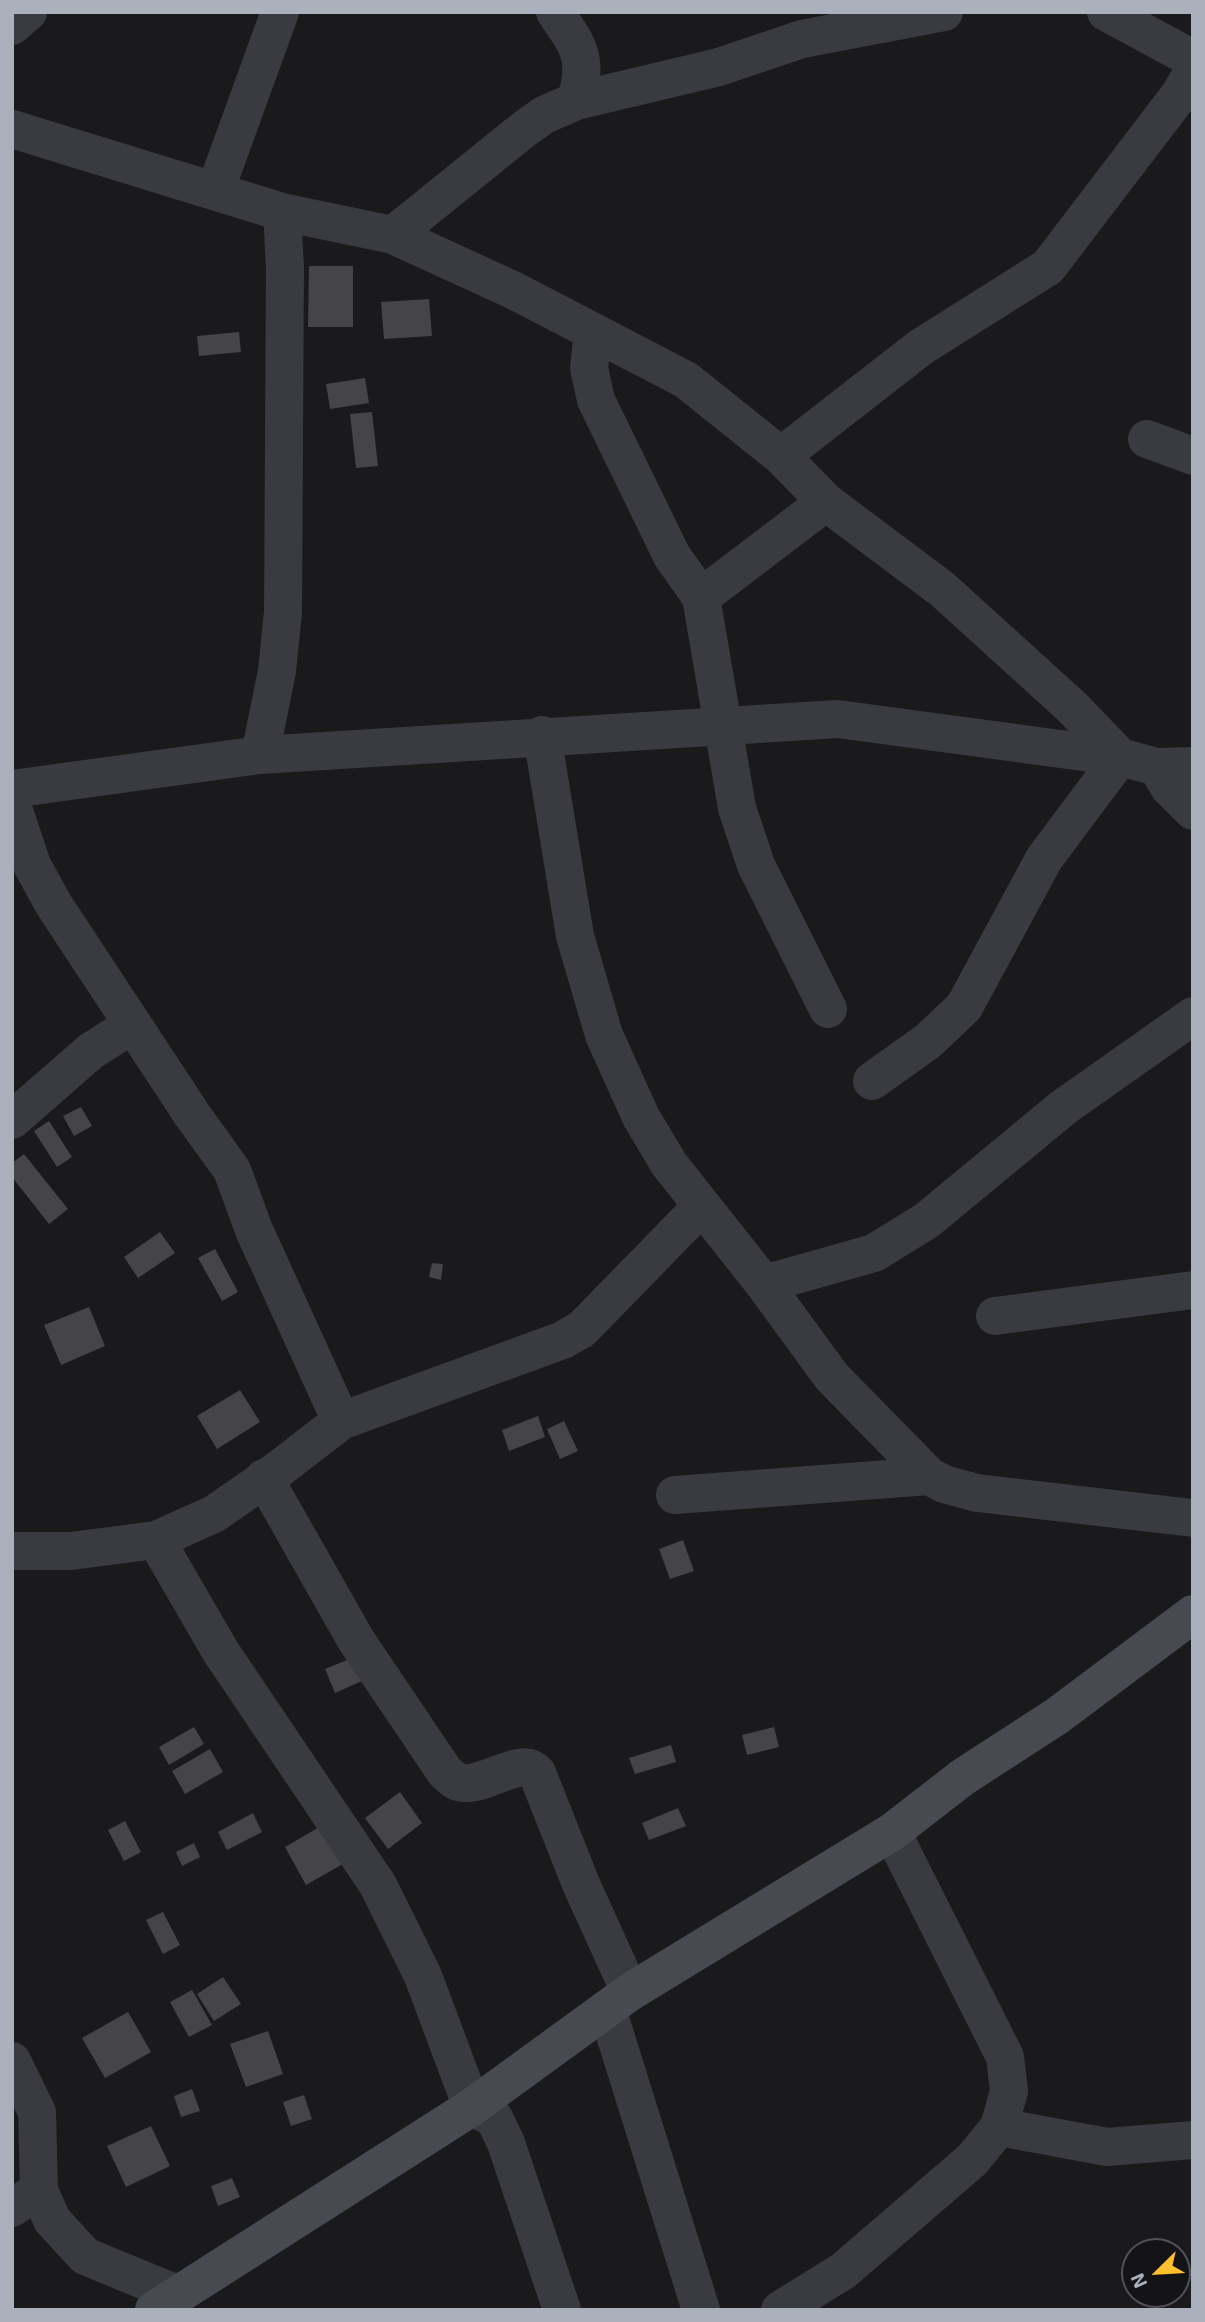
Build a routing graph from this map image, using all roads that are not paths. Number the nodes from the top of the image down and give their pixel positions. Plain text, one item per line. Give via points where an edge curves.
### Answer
1 (28, 12) edge
2 (279, 12) edge
3 (555, 12) edge
4 (944, 12) edge
5 (1106, 12) edge
6 (12, 26) edge
7 (795, 26) edge
8 (1193, 59) edge
9 (1193, 71) edge
10 (576, 101) junction
11 (12, 129) edge
12 (215, 191) junction
13 (282, 212) junction
14 (393, 235) junction
15 (593, 332) junction
16 (1147, 439) dead end
17 (781, 456) junction
18 (1193, 456) edge
19 (827, 502) junction
20 (701, 597) junction
21 (722, 727) junction
22 (542, 735) junction
23 (260, 755) junction
24 (1119, 757) junction
25 (1175, 767) edge
26 (12, 789) edge
27 (12, 805) edge
28 (1193, 811) edge
29 (828, 1009) dead end
30 (1193, 1016) edge
31 (132, 1025) junction
32 (872, 1082) dead end
33 (12, 1120) edge
34 (701, 1206) junction
35 (764, 1284) junction
36 (1193, 1290) edge
37 (995, 1316) dead end
38 (341, 1421) junction
39 (929, 1476) junction
40 (264, 1478) junction
41 (675, 1495) dead end
42 (1193, 1518) edge
43 (156, 1540) junction
44 (12, 1551) edge
45 (1193, 1614) edge
46 (892, 1832) junction
47 (619, 2001) junction
48 (12, 2061) edge
49 (472, 2107) junction
50 (999, 2127) junction
51 (1193, 2140) edge
52 (25, 2199) edge
53 (166, 2302) edge
54 (562, 2310) edge
55 (702, 2310) edge
56 (780, 2310) edge

1 - 6 street
2 - 12 street
3 - 10 street via 579,49 584,72
4 - 7 street
5 - 8 street
7 - 10 street via 719,67
9 - 17 street via 1048,267 921,347
10 - 14 street via 534,123
11 - 12 street
12 - 13 street
13 - 14 street
13 - 23 street via 283,612 278,671
14 - 15 street
15 - 17 street via 686,380
15 - 20 street via 589,368 596,400 672,556
16 - 18 street
17 - 19 street
19 - 20 street
19 - 24 street via 942,589 1072,707
20 - 21 street
21 - 22 street
21 - 24 street via 838,719
21 - 29 street via 737,808 756,865
22 - 23 street
22 - 34 street via 575,936 604,1035 641,1117
23 - 26 street
24 - 25 street
24 - 32 street via 1044,859 964,1007 928,1041
25 - 28 street via 1169,787
27 - 31 street via 32,865
30 - 35 street via 1064,1107 926,1220 874,1253
31 - 33 street via 91,1051
31 - 38 street via 232,1170 254,1230
34 - 35 street
34 - 38 street via 582,1329 563,1340
35 - 39 street via 832,1377
36 - 37 street
38 - 40 street
39 - 41 street
39 - 42 street via 977,1493
40 - 43 street via 214,1514
40 - 47 street via 356,1640 445,1772 458,1782 477,1783 522,1767 537,1773 581,1884
43 - 44 street via 71,1551
43 - 49 street via 221,1652 378,1885 423,1976
45 - 46 street
46 - 47 street
46 - 50 street via 1005,2057 1009,2091
47 - 49 street
47 - 55 street
48 - 52 street via 37,2112 40,2137
49 - 53 street
49 - 54 street via 494,2118 506,2143
50 - 51 street via 1107,2147
50 - 56 street via 972,2160 844,2270
52 - 53 street via 85,2256

